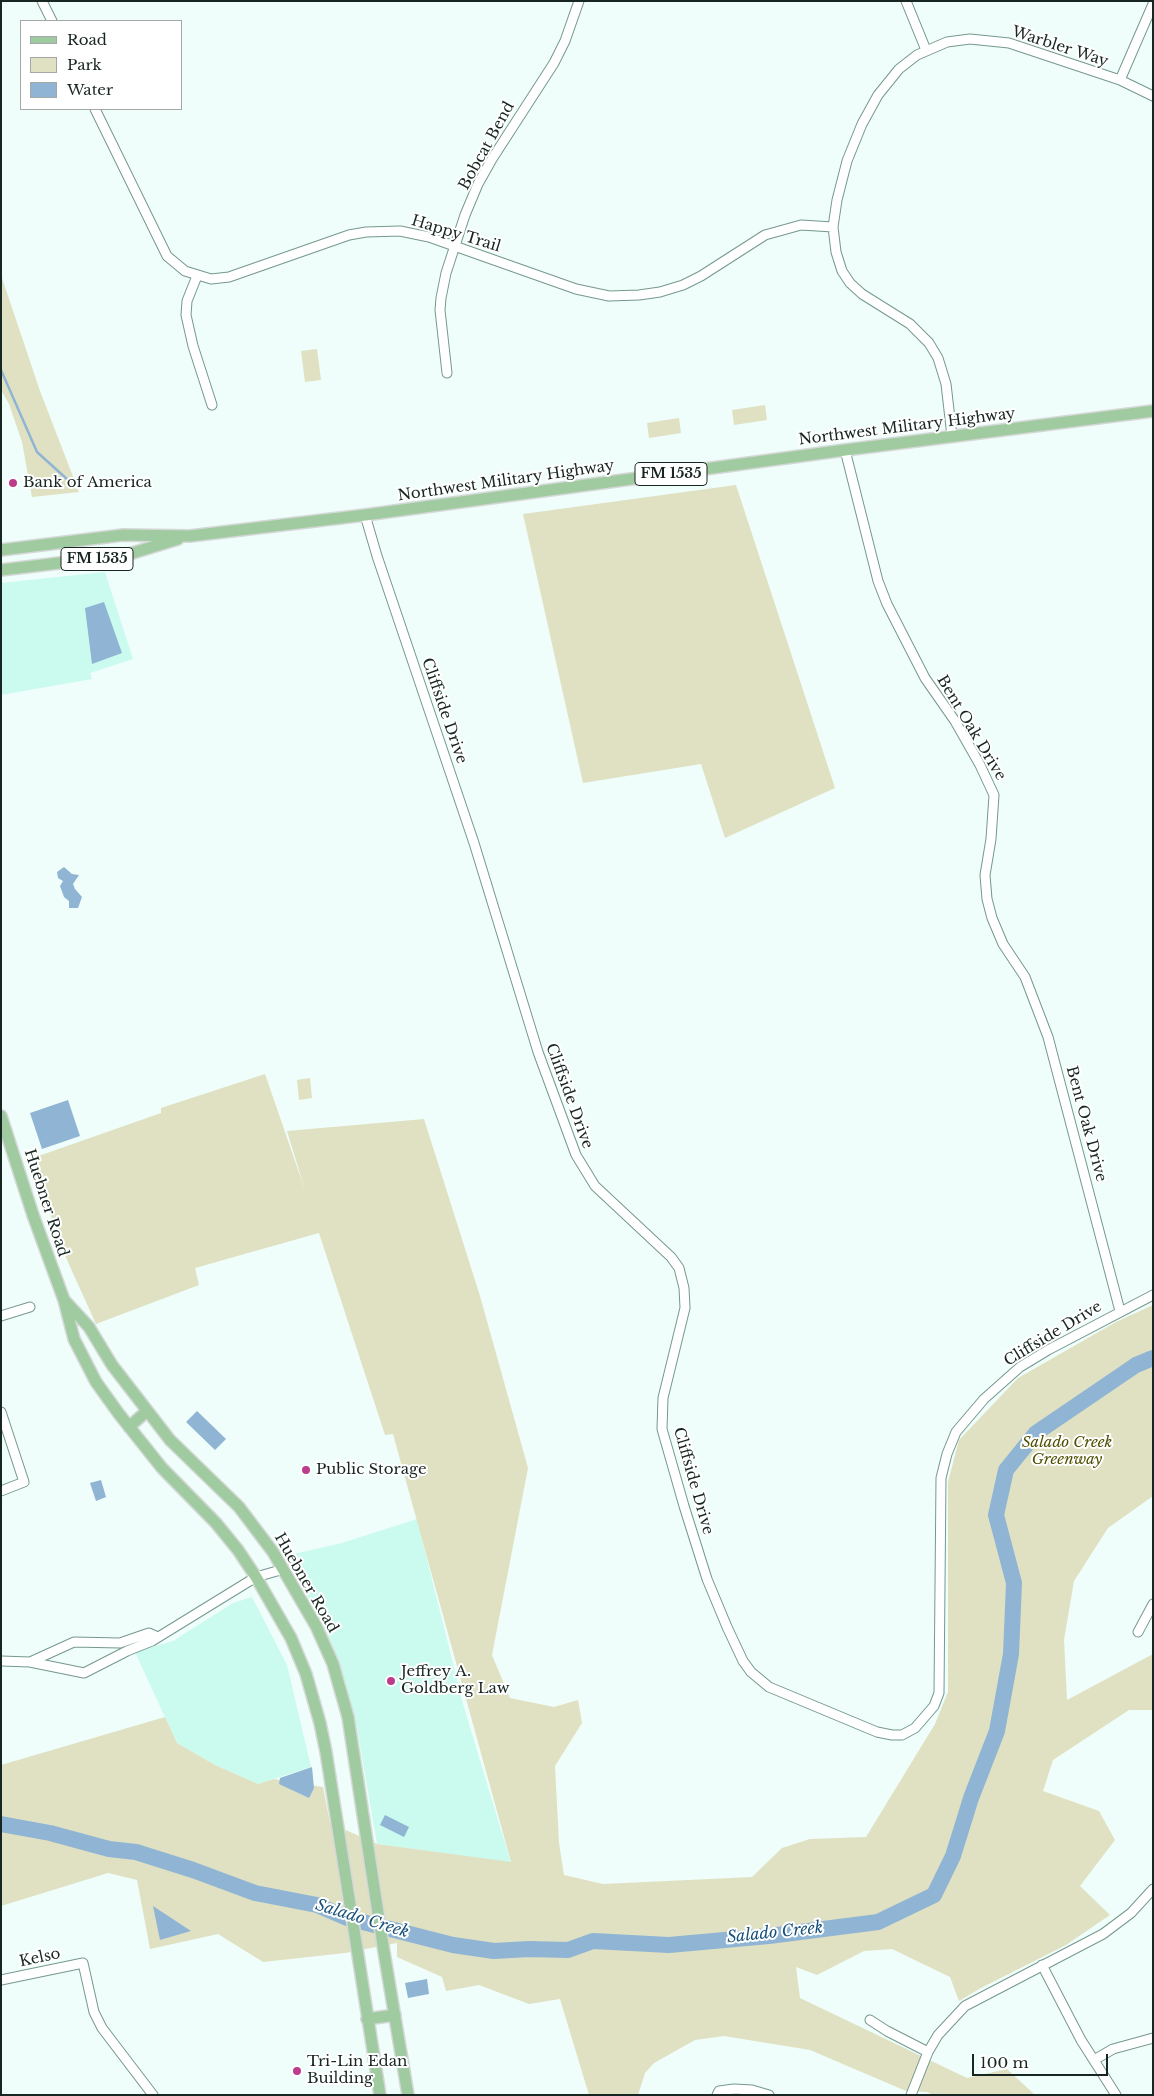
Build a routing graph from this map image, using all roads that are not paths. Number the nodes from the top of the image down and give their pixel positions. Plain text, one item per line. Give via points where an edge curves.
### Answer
1 (42, 1) edge
2 (579, 1) edge
3 (906, 1) edge
4 (1153, 4) edge
5 (52, 20) edge
6 (926, 50) junction
7 (1120, 80) junction
8 (1153, 96) edge
9 (94, 110) edge
10 (833, 227) junction
11 (456, 246) junction
12 (196, 276) junction
13 (447, 373) dead end
14 (212, 405) dead end
15 (1153, 411) edge
16 (952, 436) junction
17 (845, 450) junction
18 (365, 515) junction
19 (190, 536) junction
20 (1, 550) edge
21 (1, 570) edge
22 (1, 1116) edge
23 (1153, 1295) edge
24 (64, 1300) junction
25 (30, 1307) dead end
26 (1120, 1311) junction
27 (1, 1316) edge
28 (1, 1412) edge
29 (147, 1412) junction
30 (129, 1427) junction
31 (1, 1490) edge
32 (284, 1569) junction
33 (256, 1577) junction
34 (1153, 1604) edge
35 (1138, 1632) dead end
36 (158, 1636) junction
37 (1, 1661) edge
38 (30, 1662) junction
39 (1153, 1889) edge
40 (1042, 1965) junction
41 (1, 1980) edge
42 (394, 2015) junction
43 (367, 2018) junction
44 (870, 2020) dead end
45 (1153, 2038) edge
46 (928, 2052) junction
47 (1094, 2060) junction
48 (718, 2093) edge
49 (153, 2095) edge
50 (380, 2095) edge
51 (408, 2095) edge
52 (769, 2095) edge
53 (911, 2095) edge
54 (1116, 2095) edge

1 - 5 street
2 - 11 street, Bobcat Bend via 554,63 478,184
3 - 6 street
4 - 7 street
6 - 7 street, Warbler Way via 947,42 970,39 1009,43
6 - 10 street, Warbler Way via 891,77 862,124 847,161
7 - 8 street, Warbler Way
9 - 12 street, Happy Trail via 167,256 175,265
10 - 11 street, Happy Trail via 801,225 765,235 683,285 660,292 624,296 576,289
10 - 16 street, Warbler Way via 836,252 850,283 910,324 924,336 938,358 946,384
11 - 12 street, Happy Trail via 400,231 366,232 229,277 211,279
11 - 13 street, Bobcat Bend via 440,298
12 - 14 street via 187,301 186,315
15 - 16 main road, Northwest Military Highway / FM 1535
16 - 17 main road, Northwest Military Highway / FM 1535
17 - 18 main road, Northwest Military Highway / FM 1535
17 - 26 street, Bent Oak Drive via 886,604 925,678 980,765 994,795 985,875 987,899 1003,944 1025,977 1048,1036
18 - 19 main road, Northwest Military Highway / FM 1535
18 - 26 street, Cliffside Drive via 474,843 538,1052 576,1155 595,1186 679,1268 685,1308 663,1398 662,1429 708,1579 727,1627 751,1672 769,1687 877,1732 902,1735 915,1728 934,1706 939,1693 941,1478 956,1432 984,1399 1020,1367
19 - 20 main road, Northwest Military Highway / FM 1535 via 123,535
19 - 21 main road, Northwest Military Highway / FM 1535 via 126,555
22 - 24 main road, Huebner Road
23 - 26 street, Cliffside Drive
24 - 29 main road, Huebner Road via 88,1327
24 - 30 main road, Huebner Road via 74,1339 96,1382
25 - 27 street
28 - 31 street via 24,1482
29 - 30 main road
29 - 32 main road, Huebner Road via 170,1440 239,1507
30 - 33 main road, Huebner Road via 162,1468 216,1523
32 - 33 street
32 - 42 main road, Huebner Road via 333,1664 348,1716
33 - 36 street
33 - 43 main road, Huebner Road via 291,1638 306,1674 320,1723
34 - 35 street
36 - 38 street via 149,1634 120,1643 74,1642
36 - 38 street via 84,1672
37 - 38 street
39 - 40 street via 1131,1913 1102,1934
40 - 46 street via 965,2006 947,2023
40 - 47 street
41 - 49 street, Kelso via 83,1962 94,2012 102,2028
42 - 43 main road
42 - 51 main road, Huebner Road
43 - 50 main road, Huebner Road
44 - 46 street
45 - 47 street via 1113,2049
46 - 53 street
47 - 54 street
48 - 52 street via 734,2088

